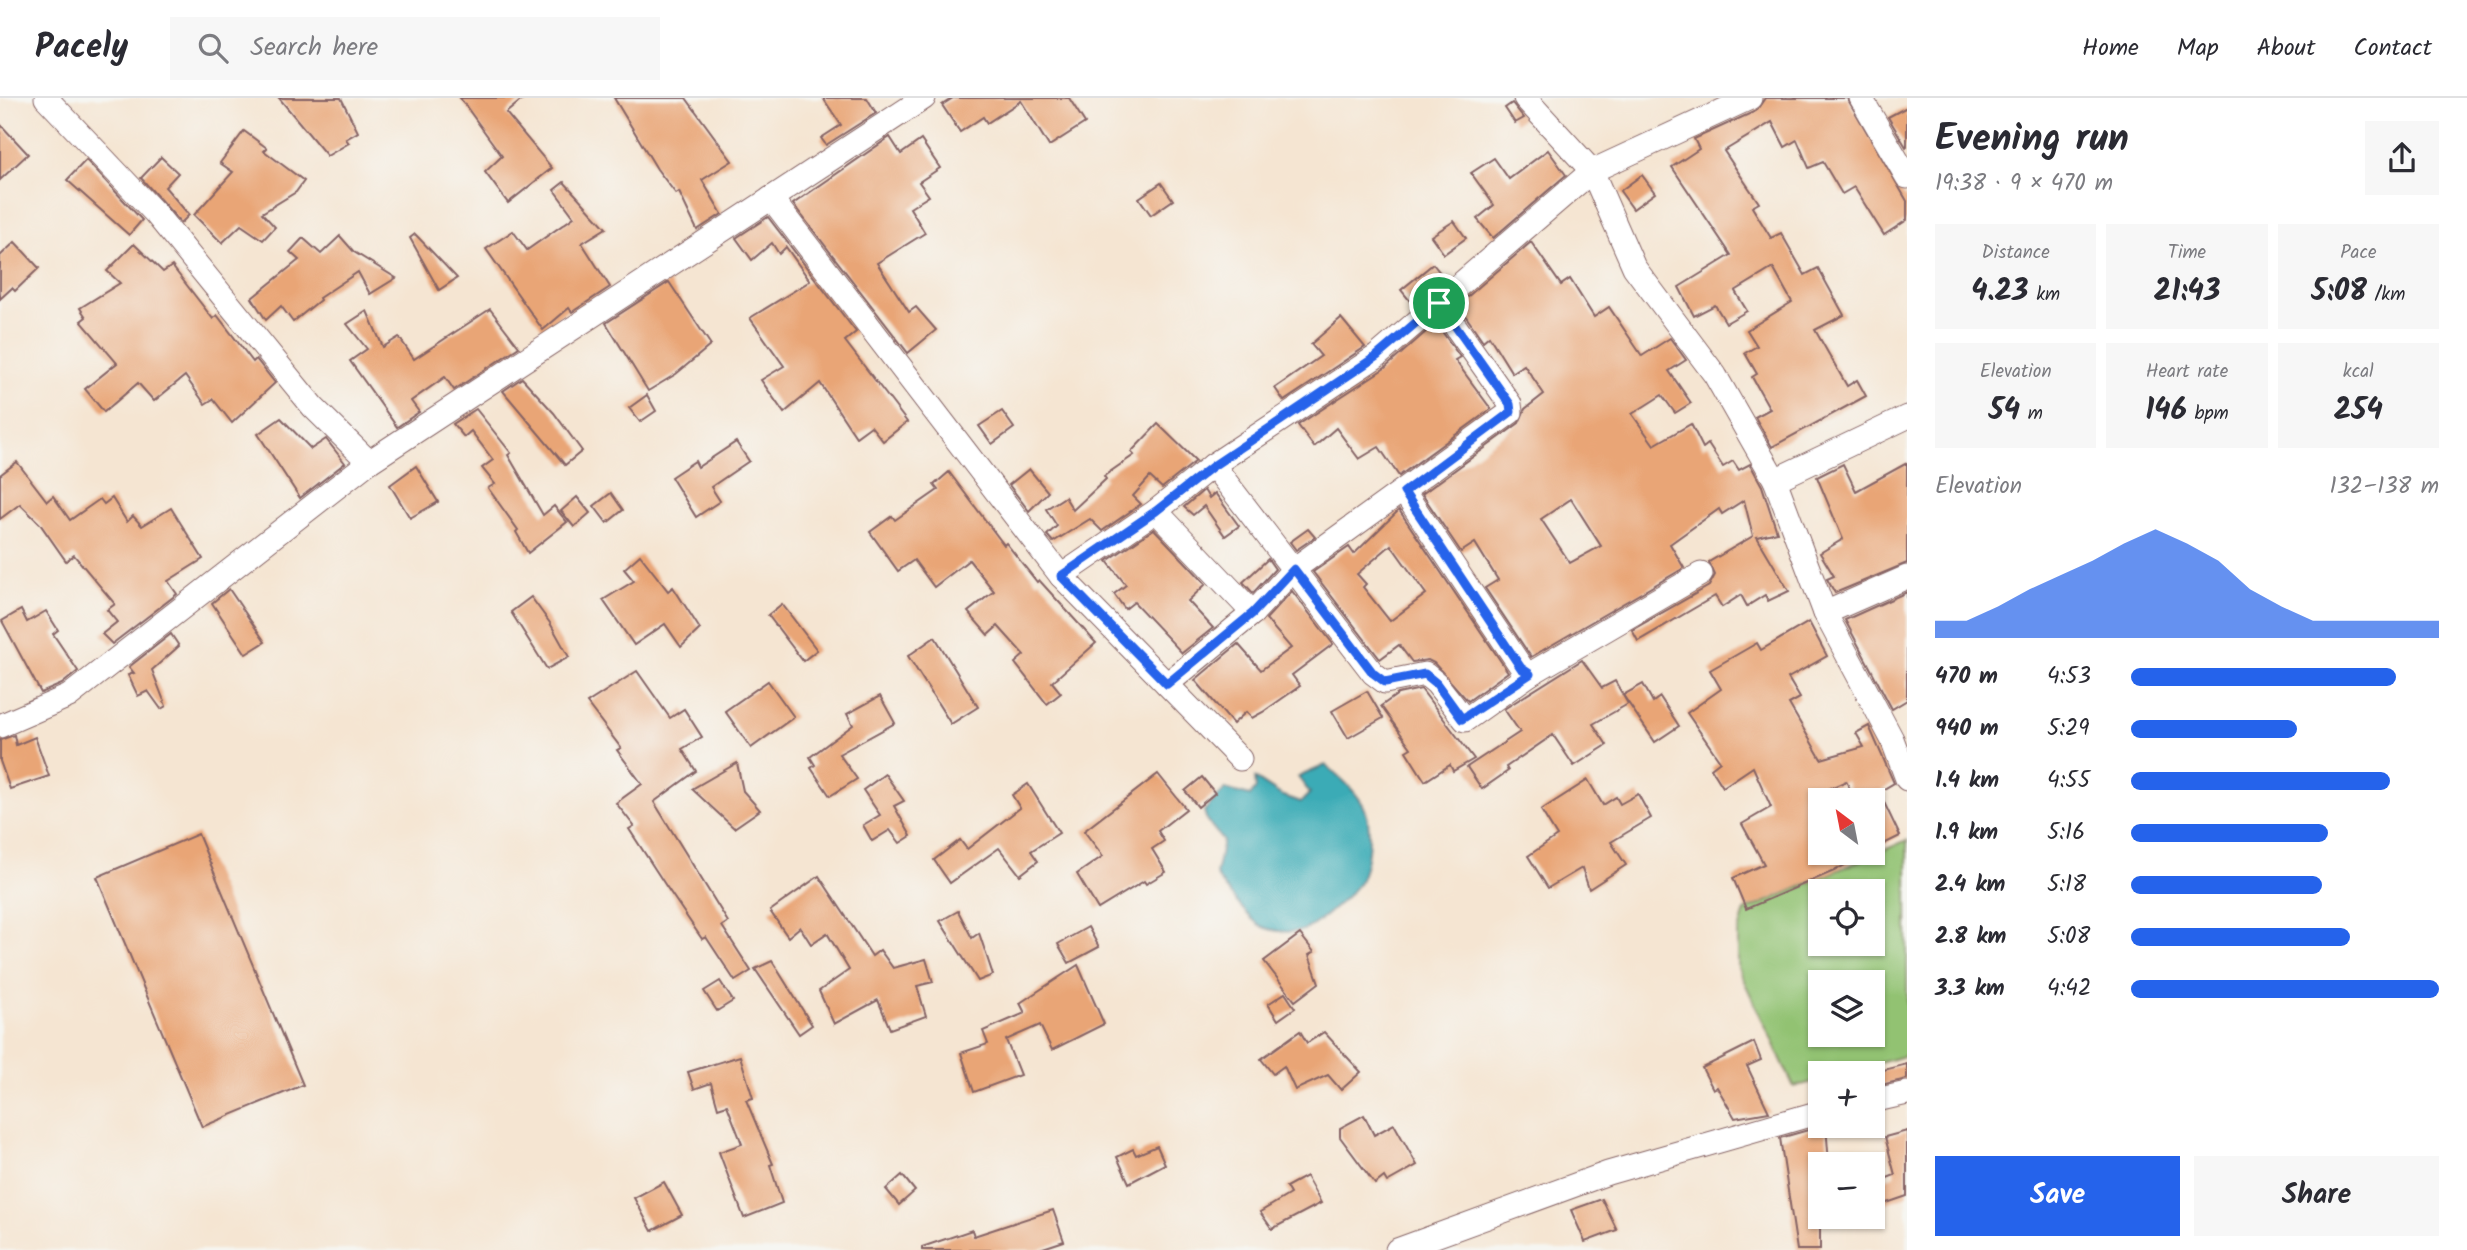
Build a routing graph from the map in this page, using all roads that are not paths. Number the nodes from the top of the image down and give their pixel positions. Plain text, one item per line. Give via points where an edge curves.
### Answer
1 (46, 98) edge
2 (925, 98) edge
3 (1525, 98) edge
4 (1750, 98) edge
5 (1861, 98) edge
6 (1592, 171) junction
7 (1907, 177) edge
8 (771, 198) junction
9 (1439, 303) junction
10 (1907, 418) edge
11 (369, 462) junction
12 (1213, 466) junction
13 (1774, 480) junction
14 (1404, 492) junction
15 (1156, 511) junction
16 (1294, 569) junction
17 (1700, 574) dead end
18 (1061, 576) junction
19 (1907, 577) edge
20 (1253, 613) junction
21 (1825, 613) junction
22 (1530, 674) junction
23 (1167, 684) junction
24 (0, 726) edge
25 (1240, 759) dead end
26 (1907, 779) edge
27 (1907, 1094) edge
28 (1885, 1098) edge
29 (1808, 1115) edge
30 (1397, 1250) edge

1 - 11 street via 155,213 313,407
2 - 8 street
3 - 6 street
4 - 6 street
5 - 7 street
6 - 9 street
6 - 13 street via 1634,267 1716,375
8 - 11 street
8 - 18 street
9 - 12 street via 1377,356
9 - 14 street via 1510,404 1511,412
10 - 13 street
11 - 24 street via 69,696
12 - 15 street
12 - 16 street
13 - 21 street
14 - 16 street
14 - 22 street via 1521,668
15 - 18 street
15 - 20 street
16 - 20 street
16 - 22 street via 1373,673 1385,682 1425,674 1462,719
17 - 22 street
18 - 23 street
19 - 21 street
20 - 23 street
21 - 26 street via 1892,739
23 - 25 street
27 - 28 street
29 - 30 street via 1608,1173

